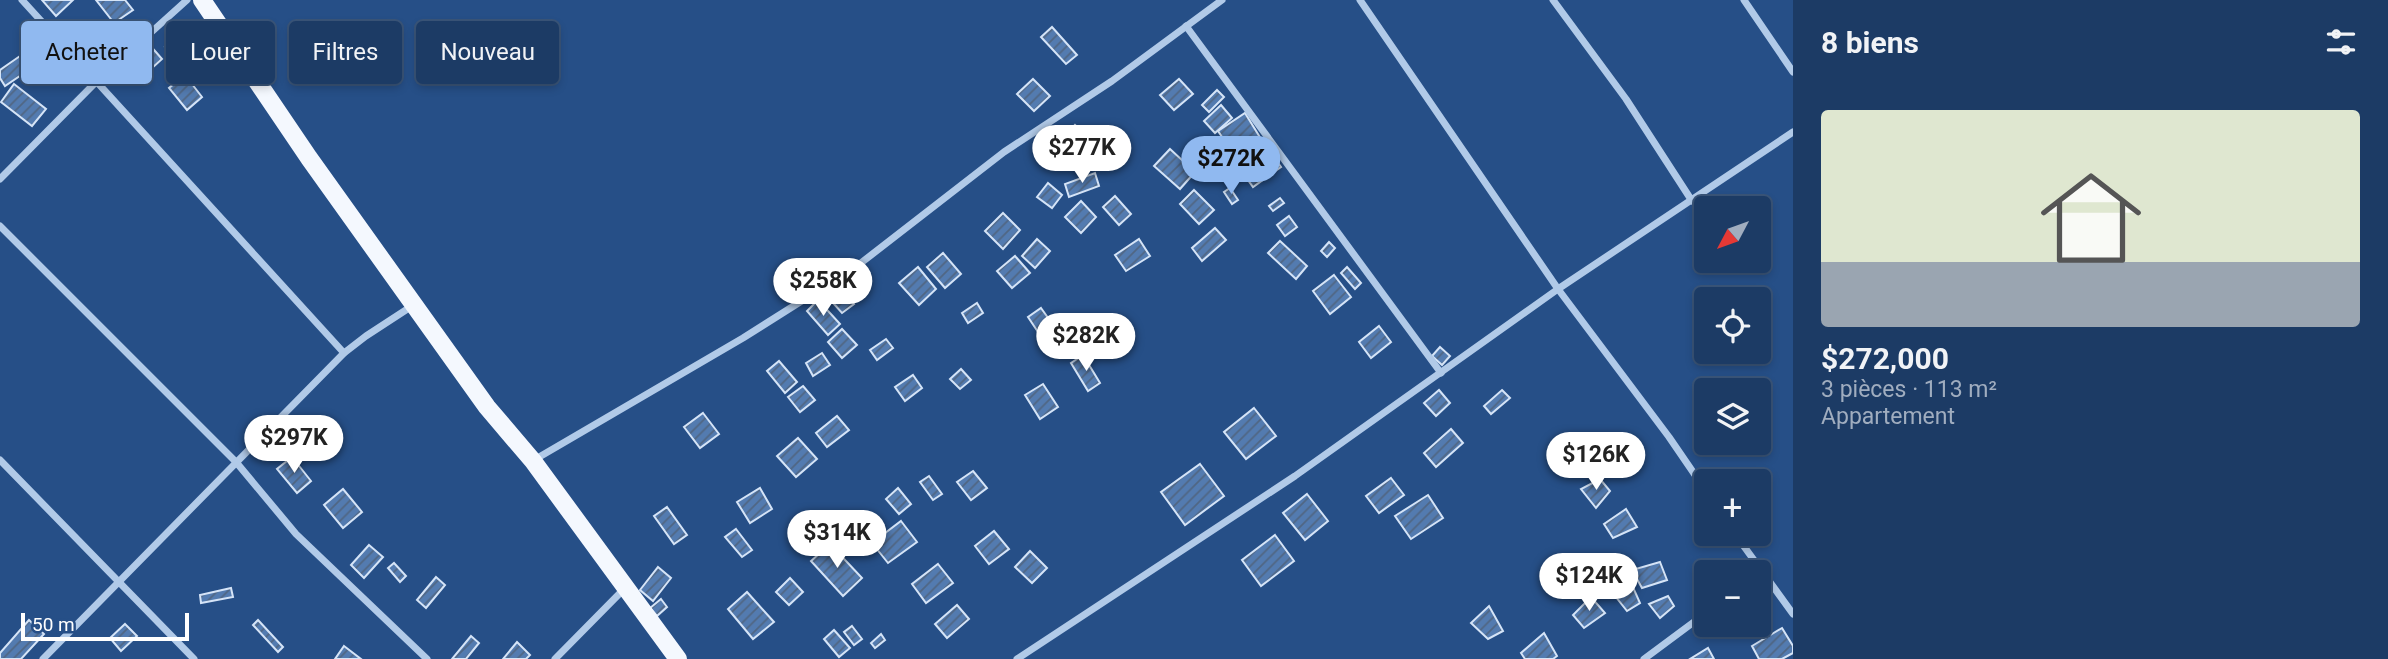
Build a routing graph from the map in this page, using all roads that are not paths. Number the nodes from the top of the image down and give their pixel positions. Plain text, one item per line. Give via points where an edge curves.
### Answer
1 (22, 0) edge
2 (187, 0) edge
3 (202, 0) edge
4 (1222, 0) edge
5 (1360, 0) edge
6 (1553, 0) edge
7 (1744, 0) edge
8 (41, 21) edge
9 (1186, 26) junction
10 (152, 32) edge
11 (1793, 72) edge
12 (94, 84) edge
13 (98, 84) edge
14 (1793, 132) edge
15 (0, 179) edge
16 (1692, 201) junction
17 (0, 226) edge
18 (1558, 289) junction
19 (416, 304) junction
20 (344, 353) junction
21 (1441, 373) junction
22 (0, 460) edge
23 (533, 461) junction
24 (236, 462) junction
25 (1694, 473) edge
26 (118, 583) junction
27 (626, 587) junction
28 (1771, 587) edge
29 (1793, 614) edge
30 (1694, 622) edge
31 (43, 659) edge
32 (194, 659) edge
33 (427, 659) edge
34 (555, 659) edge
35 (678, 659) edge
36 (1017, 659) edge
37 (1644, 659) edge

1 - 8 street
2 - 10 street
3 - 19 main road
4 - 9 street
5 - 18 street
6 - 16 street via 1626,99
7 - 11 street
9 - 21 street
9 - 23 street via 1004,152 858,266
12 - 15 street
13 - 20 street
14 - 16 street
16 - 18 street
17 - 24 street
18 - 21 street
18 - 25 street
19 - 20 street
19 - 23 main road via 487,407
20 - 24 street
21 - 36 street via 1295,476
22 - 26 street
23 - 27 main road
24 - 26 street
24 - 33 street via 296,534
26 - 31 street
26 - 32 street
27 - 34 street
27 - 35 main road
28 - 29 street
30 - 37 street

